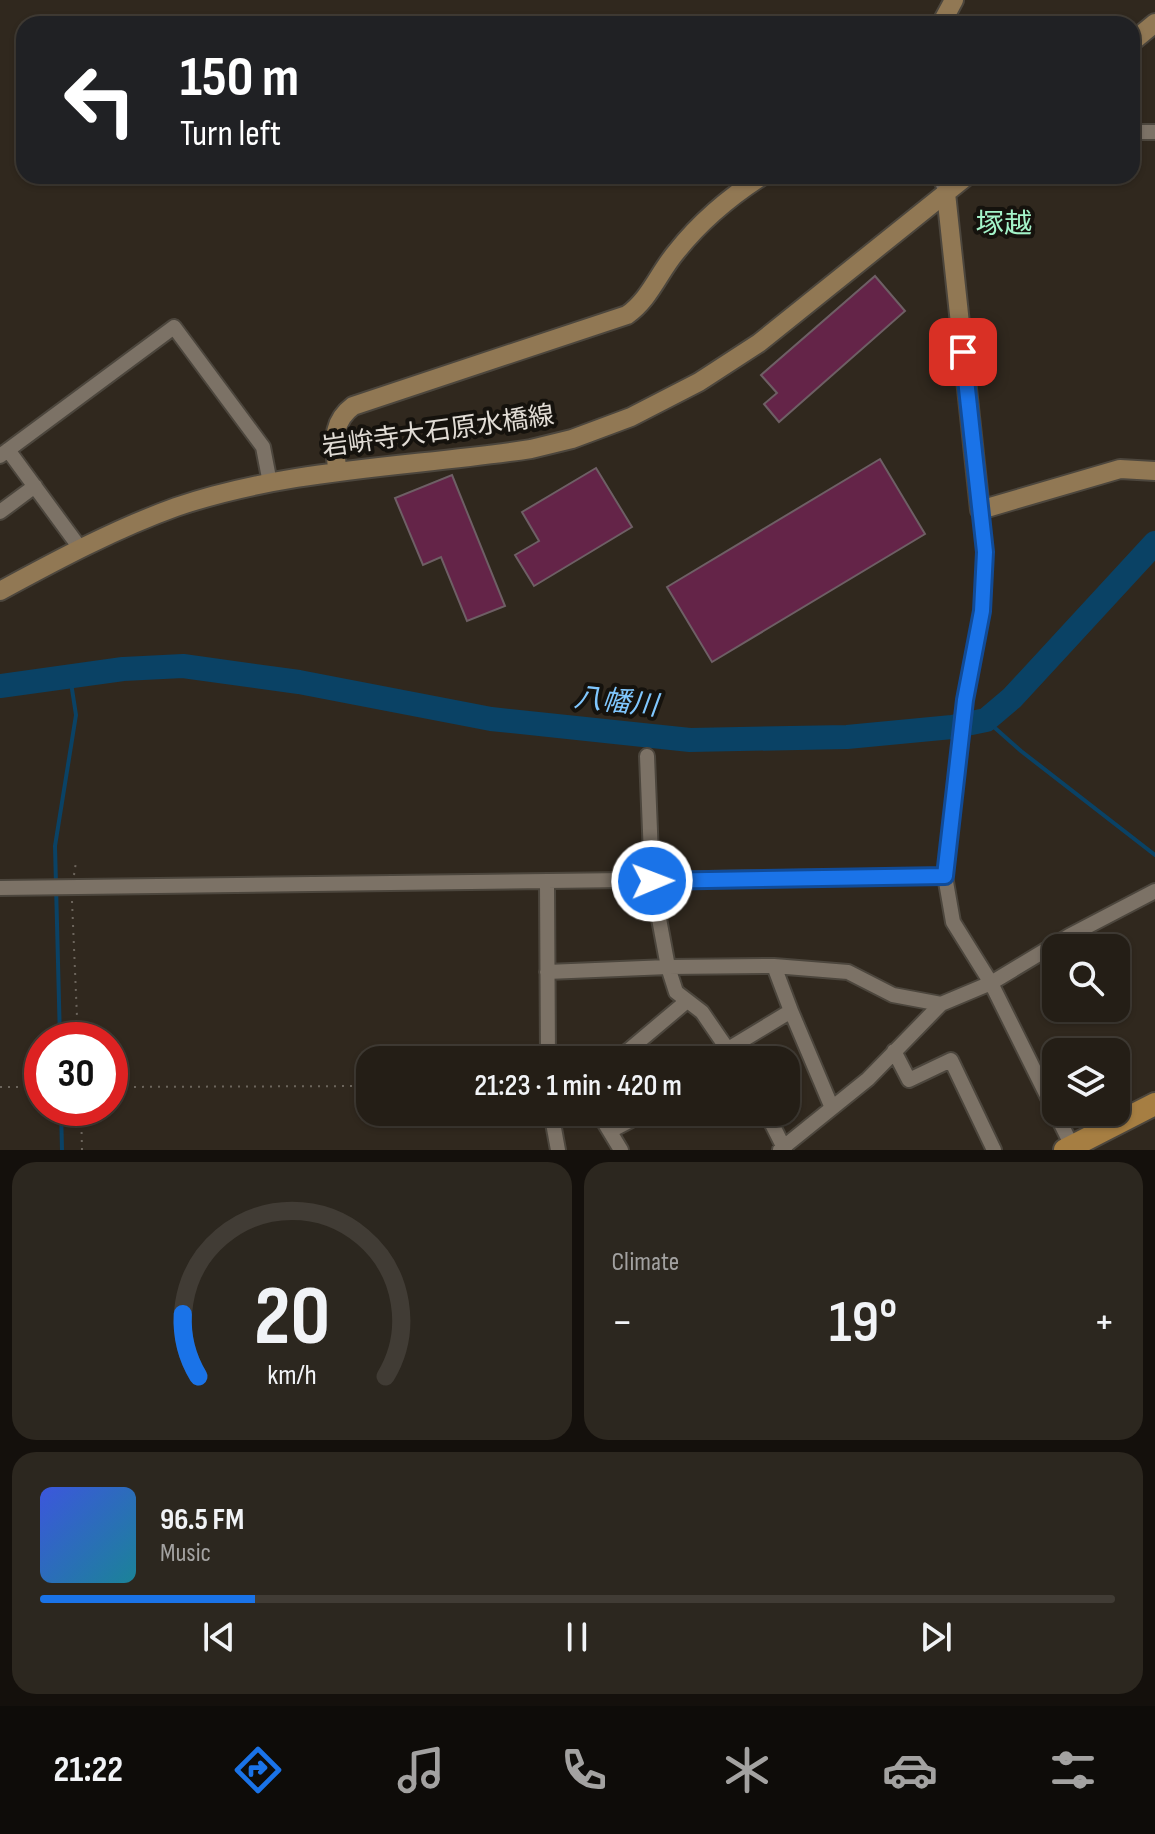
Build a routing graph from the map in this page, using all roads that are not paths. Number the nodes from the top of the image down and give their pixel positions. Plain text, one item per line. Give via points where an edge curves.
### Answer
1 (749, 184) edge
2 (943, 184) edge
3 (4, 453) edge
4 (1155, 471) edge
5 (337, 472) junction
6 (270, 483) junction
7 (35, 486) junction
8 (980, 510) junction
9 (0, 512) edge
10 (80, 548) junction
11 (0, 591) edge
12 (647, 756) dead end
13 (945, 876) junction
14 (652, 881) junction
15 (547, 883) junction
16 (0, 888) edge
17 (1155, 891) edge
18 (774, 966) junction
19 (668, 967) junction
20 (547, 972) junction
21 (991, 983) junction
22 (687, 1001) junction
23 (941, 1004) junction
24 (791, 1011) junction
25 (548, 1046) edge
26 (634, 1046) edge
27 (726, 1046) edge
28 (744, 1046) edge
29 (894, 1051) junction
30 (1155, 1104) edge
31 (832, 1108) junction
32 (554, 1126) edge
33 (607, 1126) edge
34 (620, 1126) edge
35 (772, 1126) edge
36 (610, 1131) junction
37 (783, 1149) edge
38 (1070, 1149) edge
39 (558, 1150) edge
40 (621, 1150) edge
41 (994, 1150) edge

1 - 5 main road via 690,235 648,295 627,315 353,406 336,425
2 - 5 main road, 岩峅寺大石原水橋線 via 759,343 631,417 531,449
2 - 8 main road
3 - 6 street via 174,327 263,447
3 - 7 street
4 - 8 main road via 1120,469
5 - 6 main road, 岩峅寺大石原水橋線
6 - 10 main road, 岩峅寺大石原水橋線 via 177,507
7 - 9 street
7 - 10 street
8 - 13 street via 985,552 982,611 965,700
10 - 11 main road, 岩峅寺大石原水橋線
12 - 14 street
13 - 14 street
13 - 21 street via 953,922
14 - 15 street
14 - 19 street
15 - 16 street
15 - 20 street
17 - 21 street
18 - 19 street
18 - 23 street via 848,972 893,995
18 - 24 street
19 - 20 street
19 - 22 street via 676,992
20 - 25 street
21 - 23 street
21 - 38 street
22 - 26 street
22 - 27 street via 702,1012
23 - 29 street
24 - 28 street
24 - 31 street
29 - 31 street
29 - 41 street via 909,1080 951,1060
30 - 38 main road
31 - 37 street
32 - 39 street
33 - 36 street
34 - 36 street
35 - 37 street
36 - 40 street

